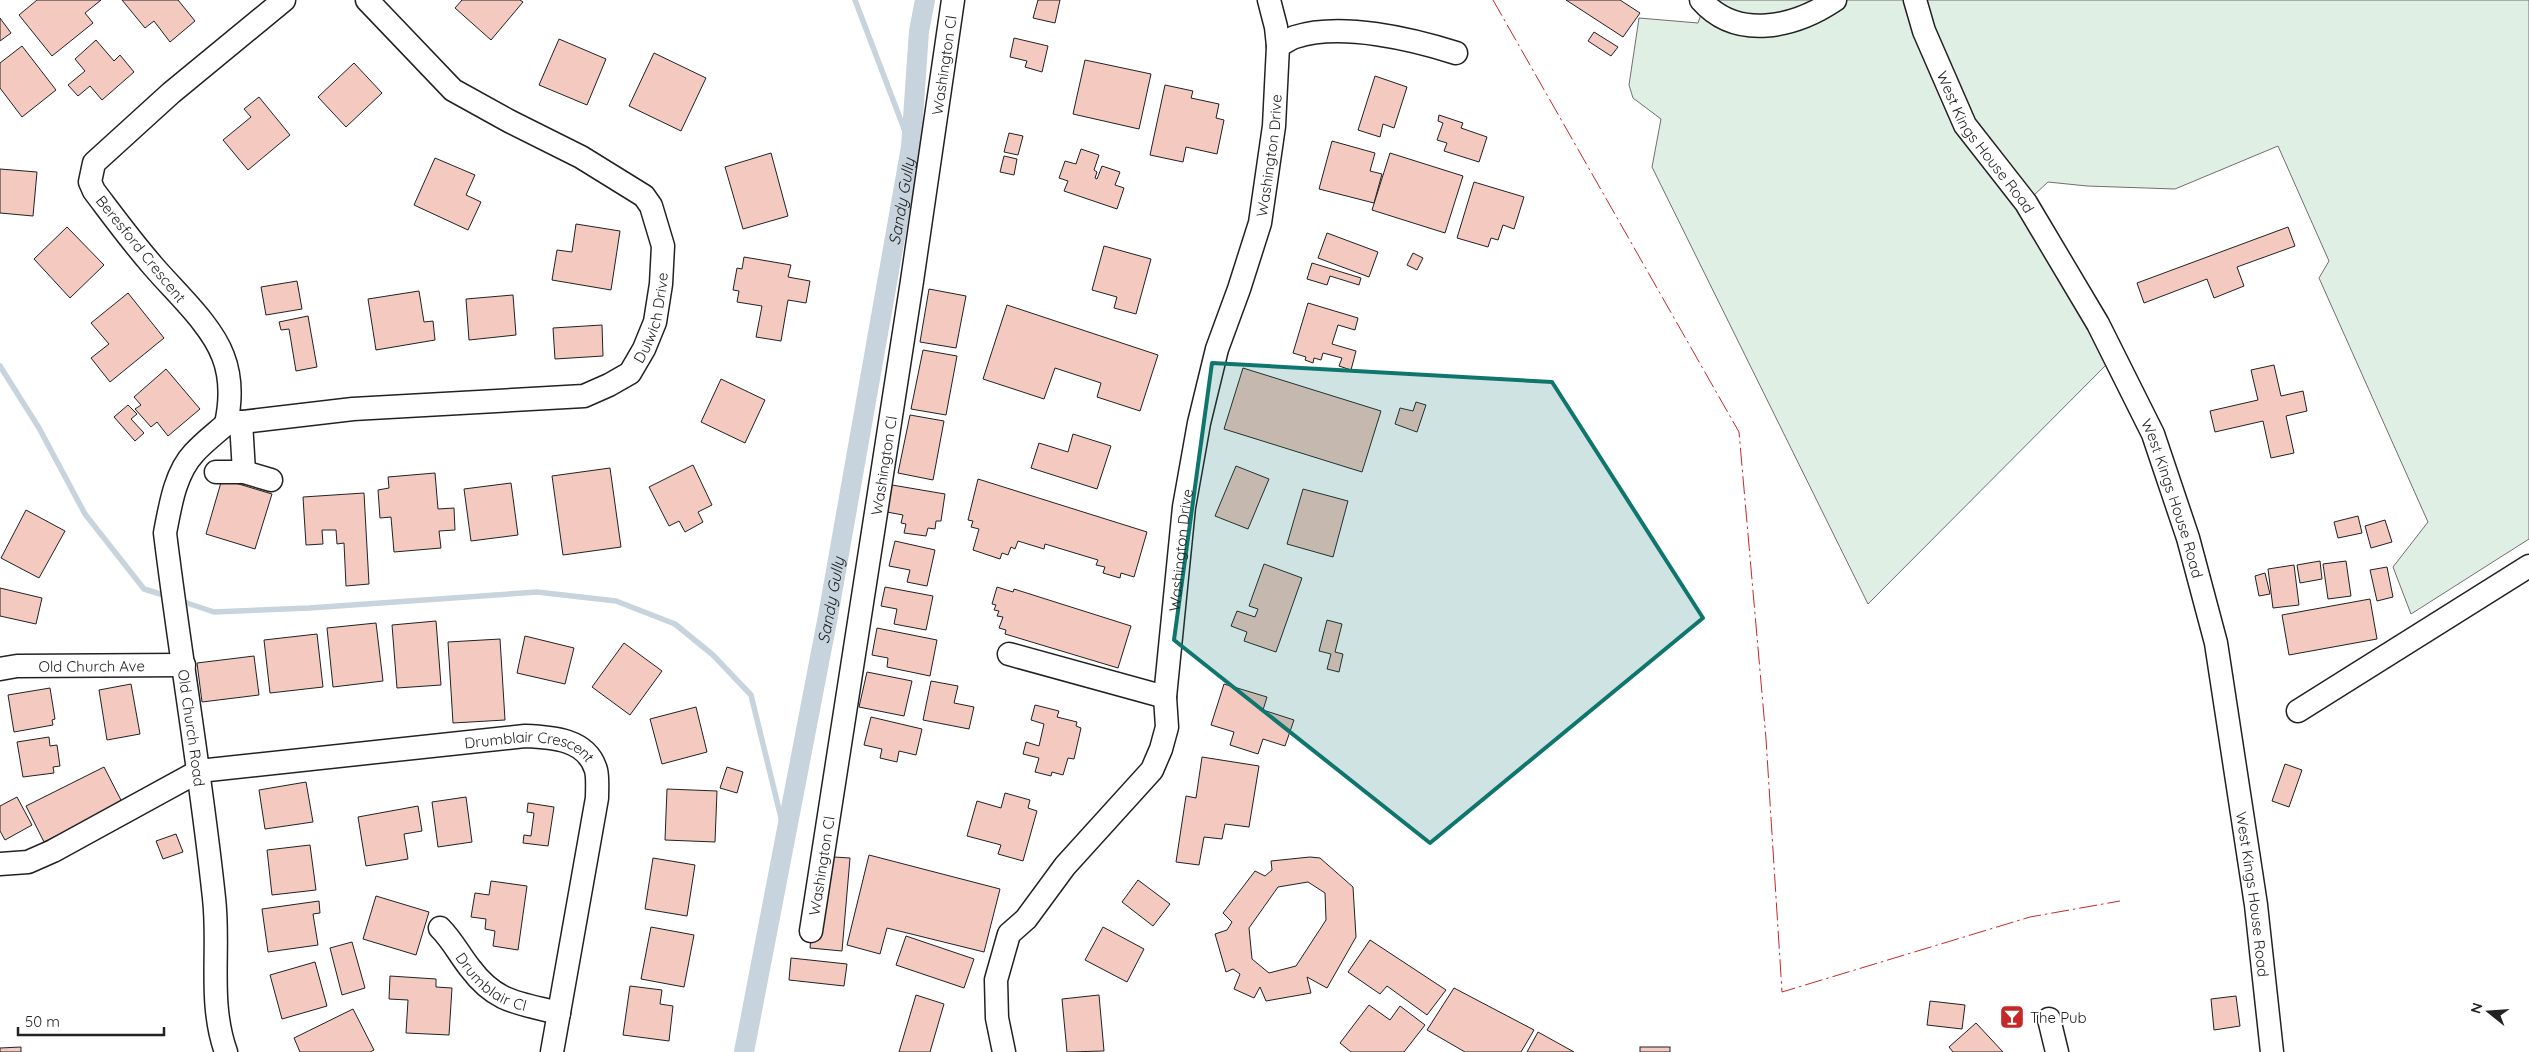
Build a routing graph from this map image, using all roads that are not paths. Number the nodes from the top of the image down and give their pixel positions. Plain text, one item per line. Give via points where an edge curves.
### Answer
1 (284, 0) edge
2 (367, 0) edge
3 (953, 0) edge
4 (1269, 0) edge
5 (1701, 0) edge
6 (1835, 0) edge
7 (1916, 0) edge
8 (1278, 46) junction
9 (1456, 53) dead end
10 (234, 423) junction
11 (216, 472) dead end
12 (244, 472) junction
13 (271, 480) dead end
14 (2529, 566) edge
15 (1009, 654) dead end
16 (184, 665) junction
17 (0, 669) edge
18 (1165, 697) junction
19 (2298, 711) dead end
20 (199, 771) junction
21 (0, 864) edge
22 (440, 928) dead end
23 (811, 931) dead end
24 (559, 1013) junction
25 (2049, 1019) dead end
26 (2271, 1045) edge
27 (226, 1052) edge
28 (552, 1052) edge
29 (1004, 1052) edge
30 (2057, 1052) edge

1 - 10 street, Beresford Crescent via 123,135 94,163 91,173 94,191 150,264 212,335 223,356 230,382
2 - 10 street, Dulwich Drive via 452,90 581,157 644,196 651,206 663,246 655,322 630,373 584,396 362,408
3 - 23 street, Washington Cl
4 - 8 street, Washington Drive
5 - 6 street via 1738,25 1777,25 1814,14
7 - 26 street, West Kings House Road via 1924,32 1965,125 2026,203 2098,324 2153,434 2188,538 2216,643 2256,905
8 - 9 street via 1295,37 1328,32 1377,34
8 - 18 street, Washington Drive via 1274,126 1260,223 1217,349 1184,507
10 - 12 street, Beresford Crescent
10 - 16 street, Old Church Road via 193,454 176,488 165,533
11 - 12 street
12 - 13 street
14 - 19 street
15 - 18 street
16 - 17 street, Old Church Ave via 17,666
16 - 20 street, Old Church Road
18 - 29 street, Washington Drive via 1167,728 1152,770 1065,866 1026,919 1010,934 996,980 997,1018
20 - 21 street via 53,851 28,862
20 - 24 street, Drumblair Crescent via 524,736 566,741 588,752 596,771 597,798
20 - 27 street, Old Church Road via 215,901 216,1002
22 - 24 street, Drumblair Cl via 489,989 506,1000
24 - 28 street, Drumblair Crescent
25 - 30 street

